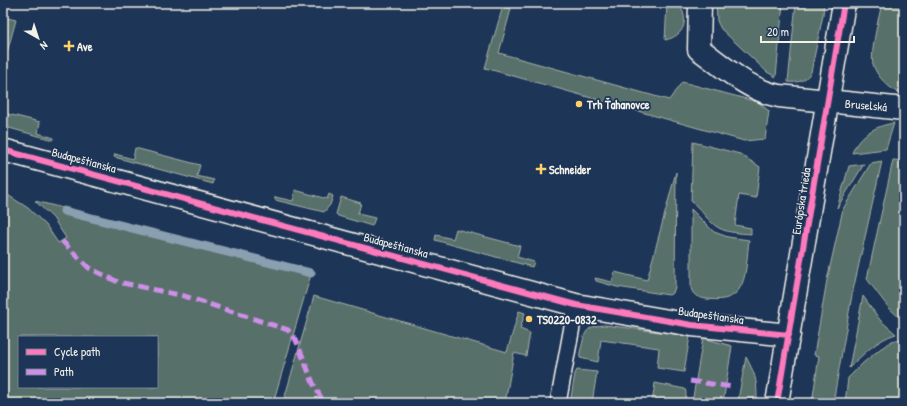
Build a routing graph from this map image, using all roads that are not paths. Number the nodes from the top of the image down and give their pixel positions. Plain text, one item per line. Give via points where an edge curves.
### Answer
1 (700, 3) edge
2 (844, 3) edge
3 (829, 101) junction
4 (904, 108) edge
5 (3, 150) edge
6 (576, 305) junction
7 (789, 336) junction
8 (558, 403) edge
9 (777, 403) edge

1 - 3 street, Bruselská via 699,49 767,94
2 - 3 street, Európska trieda
3 - 4 street, Bruselská
3 - 7 street, Európska trieda
5 - 6 street, Budapeštianska
6 - 7 street, Budapeštianska via 692,324
6 - 8 lane
7 - 9 street, Európska trieda

